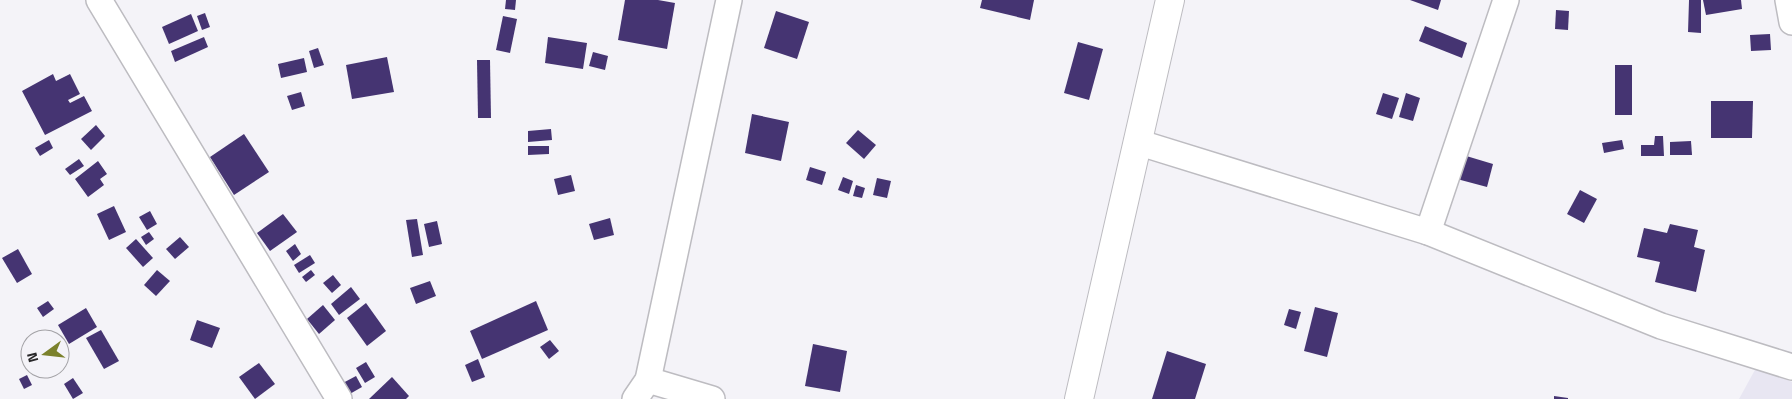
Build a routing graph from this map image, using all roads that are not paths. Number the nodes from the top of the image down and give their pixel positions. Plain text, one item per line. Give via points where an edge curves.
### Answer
1 (99, 0) edge
2 (729, 0) edge
3 (1170, 0) edge
4 (1506, 0) edge
5 (1788, 0) edge
6 (1792, 22) edge
7 (1137, 142) junction
8 (1428, 232) junction
9 (1792, 367) edge
10 (642, 389) edge
11 (339, 399) edge
12 (712, 399) edge
13 (1079, 399) edge

1 - 11 street
2 - 10 street
3 - 7 street
4 - 8 street
5 - 6 street
7 - 8 street
7 - 13 street
8 - 9 street via 1661,326
10 - 12 street

